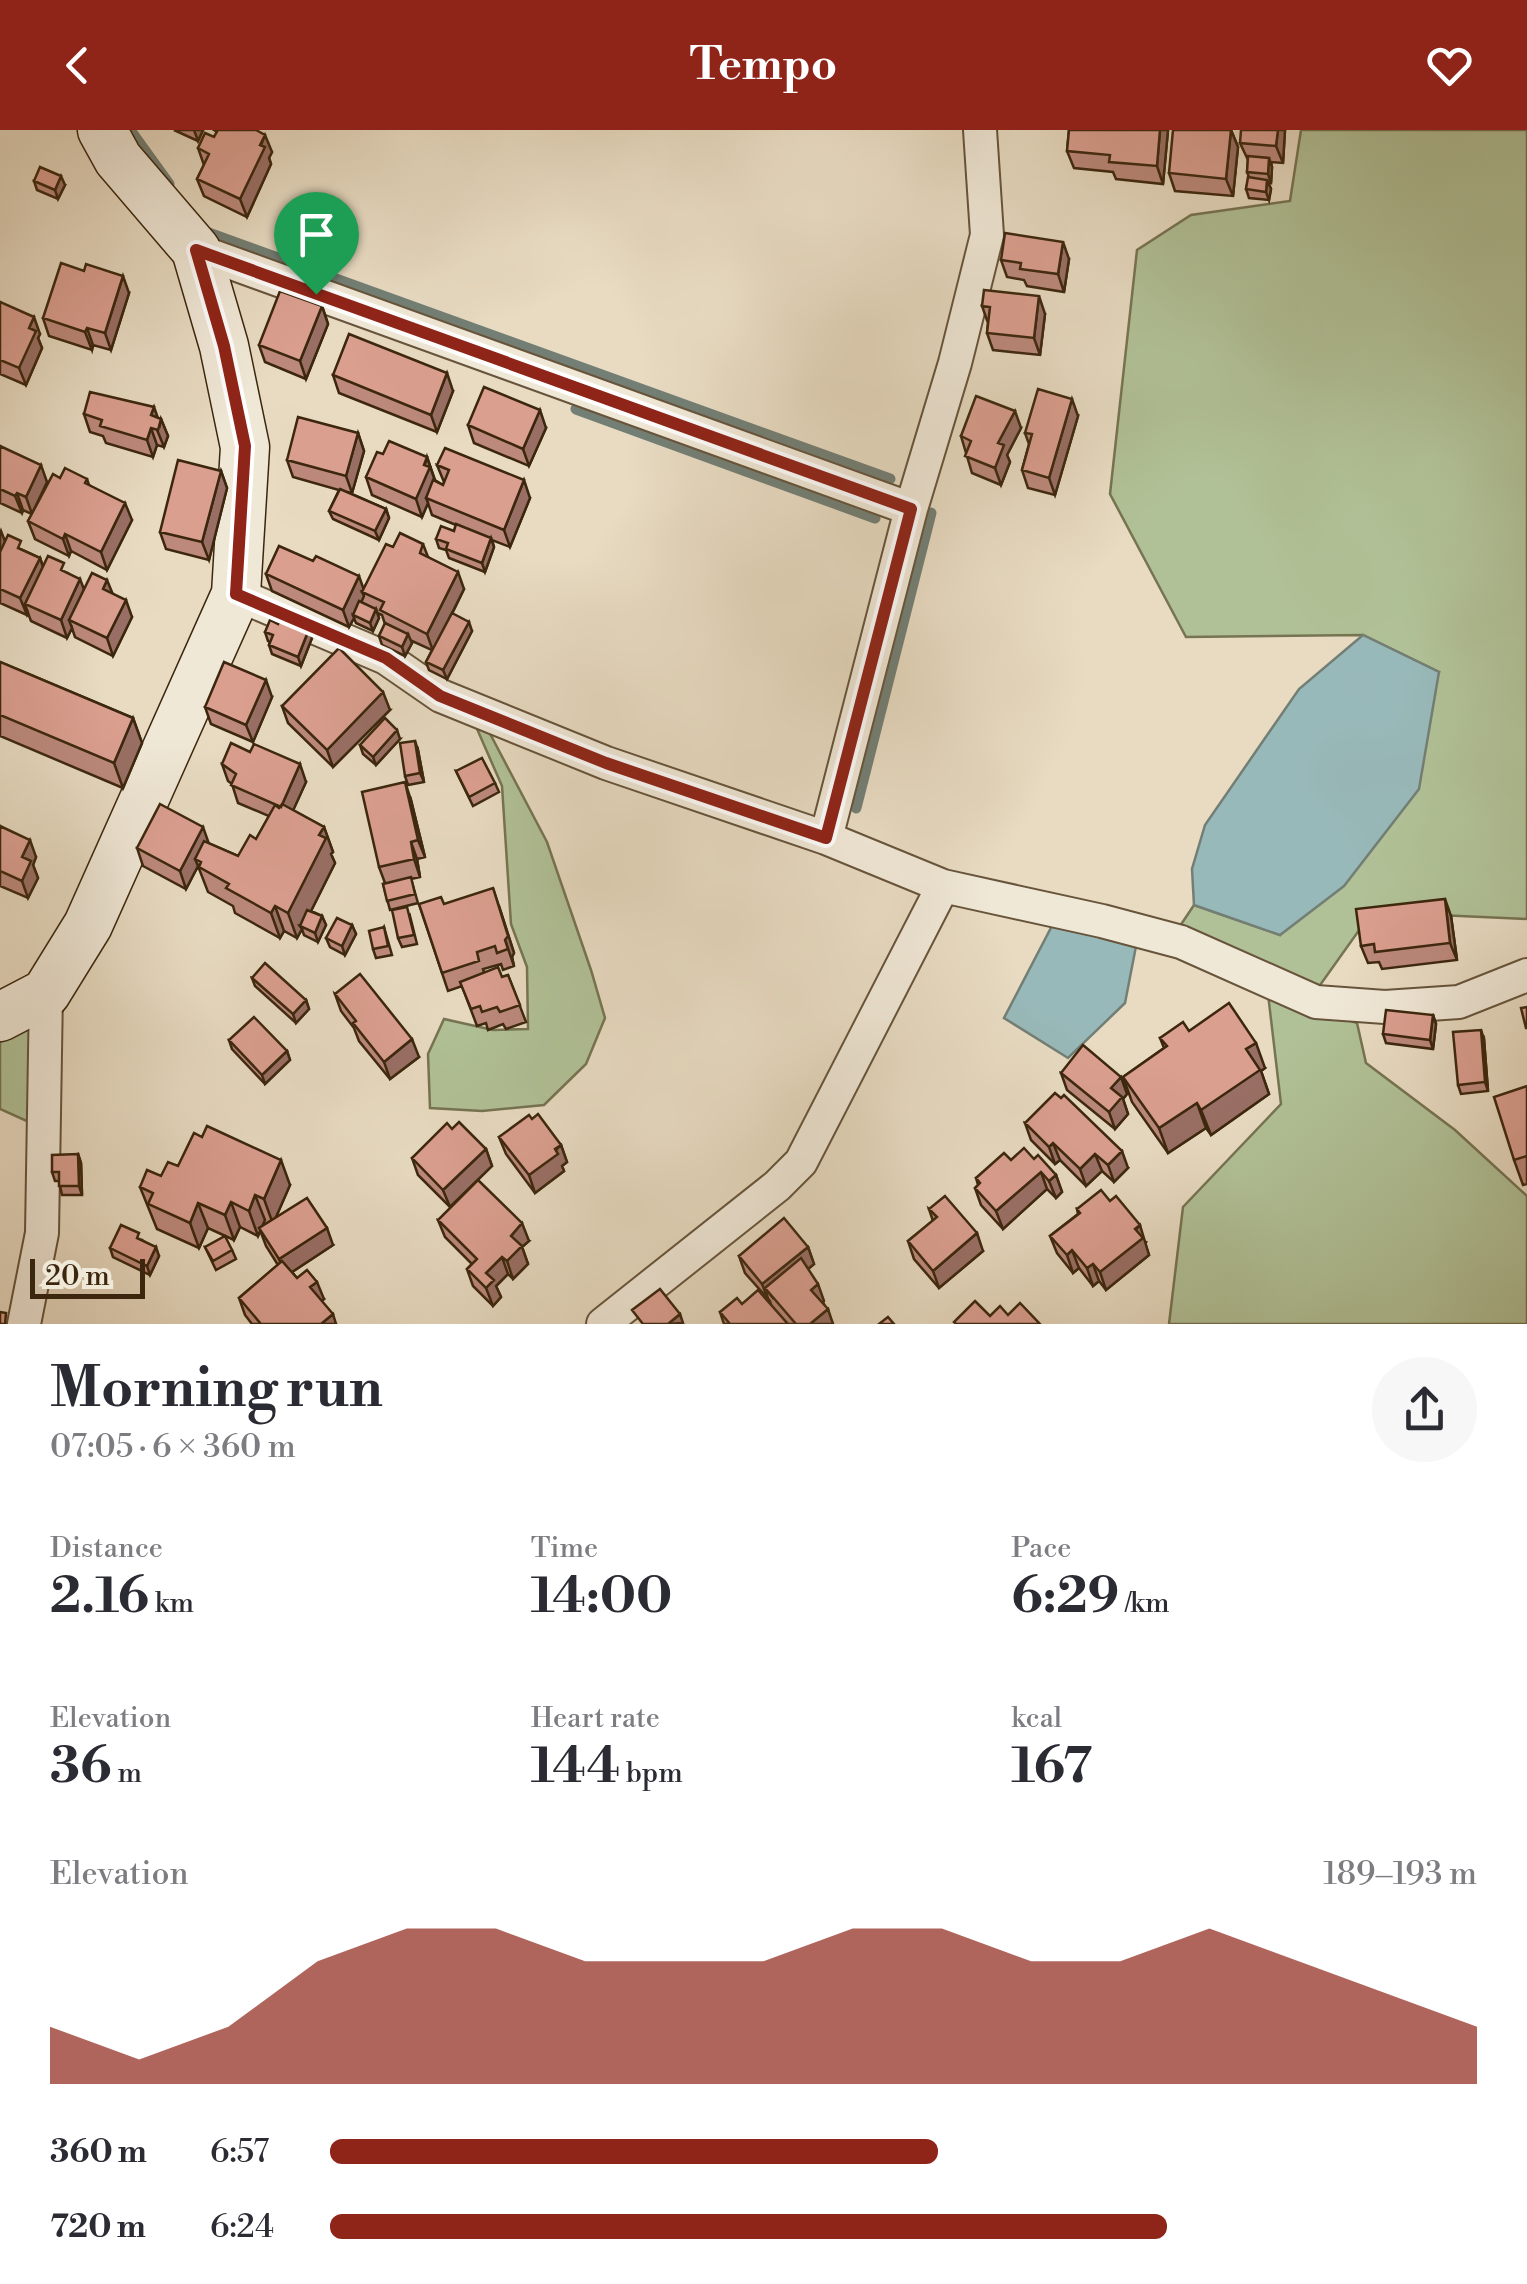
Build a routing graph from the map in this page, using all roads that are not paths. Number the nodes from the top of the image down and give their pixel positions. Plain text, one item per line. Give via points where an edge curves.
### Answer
1 (102, 130) edge
2 (980, 130) edge
3 (196, 250) junction
4 (911, 509) junction
5 (236, 594) junction
6 (826, 838) junction
7 (943, 886) junction
8 (1527, 975) edge
9 (46, 993) junction
10 (0, 1017) edge
11 (24, 1324) edge
12 (603, 1324) edge

1 - 3 street via 118,160
2 - 4 street via 987,235
3 - 4 street
3 - 5 street via 245,446
4 - 6 street
5 - 6 street via 386,658 440,696 606,763
5 - 9 street via 88,925
6 - 7 street
7 - 8 street via 1181,942 1316,1002 1459,1002
7 - 12 street via 801,1162
9 - 10 street
9 - 11 street via 42,1233

